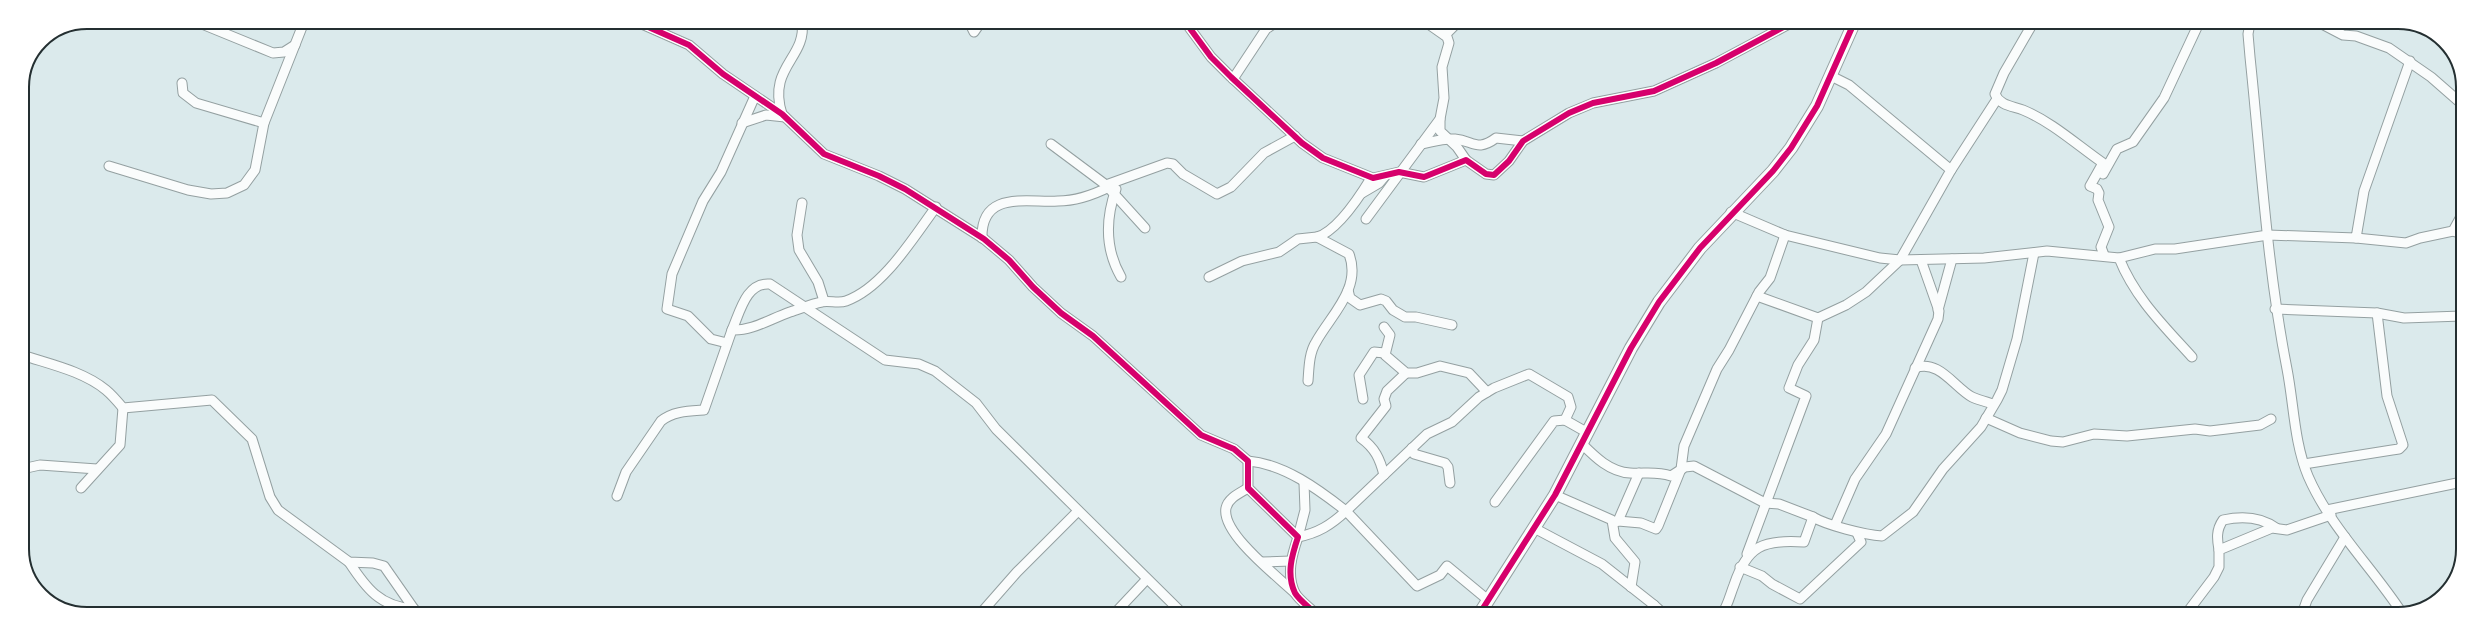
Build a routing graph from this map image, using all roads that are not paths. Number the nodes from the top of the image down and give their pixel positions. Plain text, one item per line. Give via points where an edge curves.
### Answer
1 (214, 29) edge
2 (301, 29) edge
3 (653, 29) edge
4 (803, 29) edge
5 (1190, 29) edge
6 (1266, 29) edge
7 (1436, 29) edge
8 (1451, 29) edge
9 (1780, 29) edge
10 (1851, 29) edge
11 (2030, 29) edge
12 (2196, 29) edge
13 (2249, 29) edge
14 (2331, 29) edge
15 (1445, 35) junction
16 (295, 45) junction
17 (2410, 61) junction
18 (1831, 76) junction
19 (1233, 79) junction
20 (182, 83) dead end
21 (755, 96) junction
22 (2456, 97) edge
23 (1997, 99) junction
24 (783, 115) junction
25 (1440, 119) junction
26 (264, 123) junction
27 (742, 123) junction
28 (1294, 136) junction
29 (1449, 140) junction
30 (1523, 141) junction
31 (1051, 144) dead end
32 (1421, 144) junction
33 (1466, 160) junction
34 (109, 166) dead end
35 (1952, 170) junction
36 (1399, 172) junction
37 (1385, 176) junction
38 (1371, 178) junction
39 (1110, 189) junction
40 (2097, 189) junction
41 (1362, 193) junction
42 (802, 203) dead end
43 (936, 207) junction
44 (1731, 212) junction
45 (1366, 219) dead end
46 (2456, 224) edge
47 (1145, 228) dead end
48 (2452, 231) junction
49 (2456, 232) edge
50 (1785, 235) junction
51 (2268, 235) junction
52 (1317, 237) junction
53 (982, 238) junction
54 (2356, 238) junction
55 (2034, 252) junction
56 (2104, 255) junction
57 (2119, 258) junction
58 (1952, 259) junction
59 (1900, 260) junction
60 (1921, 260) junction
61 (1121, 277) dead end
62 (1209, 277) dead end
63 (1348, 290) junction
64 (1757, 296) junction
65 (824, 301) junction
66 (806, 306) junction
67 (2275, 309) junction
68 (1938, 310) junction
69 (2377, 313) junction
70 (2456, 316) edge
71 (1818, 318) junction
72 (1452, 325) dead end
73 (1384, 327) dead end
74 (732, 330) junction
75 (727, 343) junction
76 (1385, 353) junction
77 (29, 357) edge
78 (2192, 357) dead end
79 (1915, 368) junction
80 (1406, 373) junction
81 (1308, 381) dead end
82 (1487, 392) junction
83 (1363, 399) dead end
84 (1993, 404) junction
85 (124, 408) junction
86 (1986, 418) junction
87 (2272, 419) dead end
88 (1565, 420) junction
89 (1585, 439) junction
90 (1412, 448) junction
91 (1248, 461) junction
92 (2304, 464) junction
93 (29, 467) edge
94 (97, 469) junction
95 (1681, 469) junction
96 (1639, 473) junction
97 (1384, 474) junction
98 (1304, 483) junction
99 (1450, 483) dead end
100 (2456, 483) edge
101 (81, 488) dead end
102 (1248, 488) junction
103 (1555, 495) junction
104 (617, 496) dead end
105 (1495, 502) dead end
106 (1765, 503) junction
107 (1078, 511) junction
108 (1346, 511) junction
109 (2329, 512) junction
110 (1813, 517) junction
111 (1615, 522) junction
112 (1835, 525) junction
113 (1534, 528) junction
114 (2276, 528) junction
115 (1857, 533) junction
116 (1298, 537) junction
117 (2345, 537) junction
118 (2219, 550) junction
119 (1748, 554) junction
120 (1291, 561) junction
121 (349, 562) junction
122 (1262, 562) junction
123 (1740, 567) junction
124 (1146, 580) junction
125 (1631, 587) junction
126 (1296, 594) junction
127 (1488, 600) junction
128 (1654, 605) edge
129 (396, 607) edge
130 (410, 607) edge
131 (986, 607) edge
132 (1121, 607) edge
133 (1175, 607) edge
134 (1309, 607) edge
135 (1484, 607) edge
136 (1725, 607) edge
137 (2191, 607) edge
138 (2304, 607) edge
139 (2398, 607) edge

1 - 16 street via 273,53 284,52
2 - 16 street
3 - 21 street via 689,45 723,74
4 - 24 street via 801,41 790,58 778,87 777,95
5 - 19 street via 1211,57
6 - 19 street
7 - 15 street
8 - 15 street
9 - 30 street via 1716,63 1654,91 1593,103 1569,113
10 - 18 street
11 - 23 street via 1996,88
12 - 40 street via 2164,98 2133,142 2117,149 2099,180
13 - 51 street
14 - 17 street via 2343,36 2356,36 2389,48
15 - 25 street via 1449,42 1442,67 1444,98
16 - 26 street
17 - 22 street
17 - 54 street via 2364,192
18 - 35 street via 1849,85
18 - 44 street via 1817,106 1791,148 1773,171
19 - 28 street
20 - 26 street via 183,93 196,103
21 - 24 street
21 - 27 street
23 - 35 street
23 - 40 street via 2051,124 2103,163 2090,186
24 - 27 street via 766,115
24 - 43 street via 824,154 879,176
25 - 29 street via 1440,131
25 - 32 street
26 - 34 street via 255,170 244,185 226,193 211,194 188,190
27 - 75 street via 721,172 703,201 675,268 667,309 688,316 711,339
28 - 38 street via 1323,158
28 - 39 street via 1264,153 1231,187 1217,194 1183,174 1173,164 1167,163 1120,181
29 - 30 street via 1478,146 1488,144 1496,138
29 - 32 street
29 - 33 street
30 - 33 street via 1509,161 1494,175 1486,174
31 - 39 street
32 - 36 street
33 - 36 street via 1424,177
35 - 59 street
36 - 37 street
36 - 45 street
37 - 38 street
37 - 41 street via 1379,183
38 - 41 street
39 - 47 street
39 - 53 street via 1060,201 1021,200 998,205 986,218
39 - 61 street via 1107,227 1112,261
40 - 56 street via 2109,227 2101,247
41 - 52 street via 1332,228
42 - 65 street via 797,235 799,250 818,282
43 - 53 street
43 - 65 street via 903,252 872,286 844,302
44 - 50 street
44 - 89 street via 1659,302 1631,348
46 - 48 street
48 - 49 street
48 - 54 street via 2406,243
50 - 59 street via 1880,258
50 - 64 street via 1770,278
51 - 54 street
51 - 57 street via 2175,249 2155,249
51 - 67 street
52 - 62 street via 1298,239 1279,252 1242,261
52 - 63 street via 1349,254 1352,261 1352,276
53 - 91 street via 1009,260 1060,313 1093,336 1201,435 1234,449
55 - 56 street
55 - 58 street
55 - 84 street via 2016,339 2002,390
56 - 57 street
57 - 78 street via 2127,277 2154,316
58 - 60 street
58 - 68 street
59 - 60 street
59 - 71 street via 1866,292
60 - 68 street
63 - 72 street via 1350,298 1360,305 1381,299 1405,318 1416,317
63 - 81 street via 1339,310 1314,346
64 - 71 street
64 - 95 street via 1717,369 1684,446
65 - 66 street
66 - 74 street via 765,320 746,330
66 - 74 street via 770,284 758,284 748,295
66 - 107 street via 885,360 919,364 941,375 976,403 996,429
67 - 69 street
67 - 92 street
68 - 79 street via 1936,325
69 - 70 street via 2404,318
69 - 92 street via 2387,396 2403,445 2399,449
71 - 106 street via 1814,340 1798,365 1789,388 1806,396 1789,438 1777,480
73 - 76 street via 1390,335
74 - 75 street
75 - 104 street via 704,410 675,413 661,421 626,472
76 - 80 street
76 - 83 street via 1374,352 1359,375
77 - 85 street via 96,384
79 - 84 street via 1927,367 1945,373 1972,397
79 - 112 street via 1886,434 1855,479
80 - 82 street via 1417,373 1440,366 1469,373
80 - 97 street via 1387,391 1384,398 1386,406 1362,438 1380,459
82 - 88 street via 1529,374 1568,397 1571,407
82 - 90 street via 1452,422 1427,434
84 - 86 street
85 - 94 street via 120,445 107,462
85 - 121 street via 212,400 252,439 270,497 278,510
86 - 87 street via 2020,433 2063,442 2094,434 2127,436 2195,429 2210,431 2260,425
86 - 115 street via 1976,433 1943,469 1913,512 1882,536
88 - 89 street
88 - 105 street via 1554,421
89 - 96 street via 1606,465 1628,473
89 - 103 street
90 - 97 street
90 - 99 street via 1414,454 1445,463
91 - 98 street via 1262,462 1281,469
91 - 102 street
92 - 109 street
93 - 94 street via 40,465
94 - 101 street
95 - 96 street via 1670,476 1657,472
95 - 106 street via 1694,466
95 - 111 street via 1656,529 1641,523
96 - 111 street
97 - 108 street
98 - 108 street
98 - 116 street via 1305,510
100 - 109 street
102 - 116 street
102 - 122 street via 1231,499 1226,507 1226,519 1235,535
103 - 111 street
103 - 113 street
106 - 110 street via 1779,504
106 - 119 street
107 - 124 street via 1112,542
107 - 131 street
108 - 116 street via 1335,522 1317,533
108 - 127 street via 1417,586 1440,576 1447,566
109 - 114 street via 2287,530
109 - 117 street
110 - 112 street via 1819,522
110 - 119 street via 1804,542 1784,540 1763,545
111 - 125 street via 1615,538 1636,562
112 - 115 street
113 - 125 street via 1602,564
113 - 127 street
114 - 118 street
114 - 118 street via 2267,522 2248,518 2223,520 2217,536
115 - 123 street via 1861,542 1800,599 1762,576
116 - 120 street
117 - 138 street
117 - 139 street
118 - 137 street via 2219,567
119 - 123 street
120 - 122 street
120 - 126 street
121 - 129 street via 362,583 385,602
121 - 130 street via 384,566
122 - 126 street
123 - 136 street
124 - 132 street
124 - 133 street
125 - 128 street
126 - 134 street
127 - 135 street

